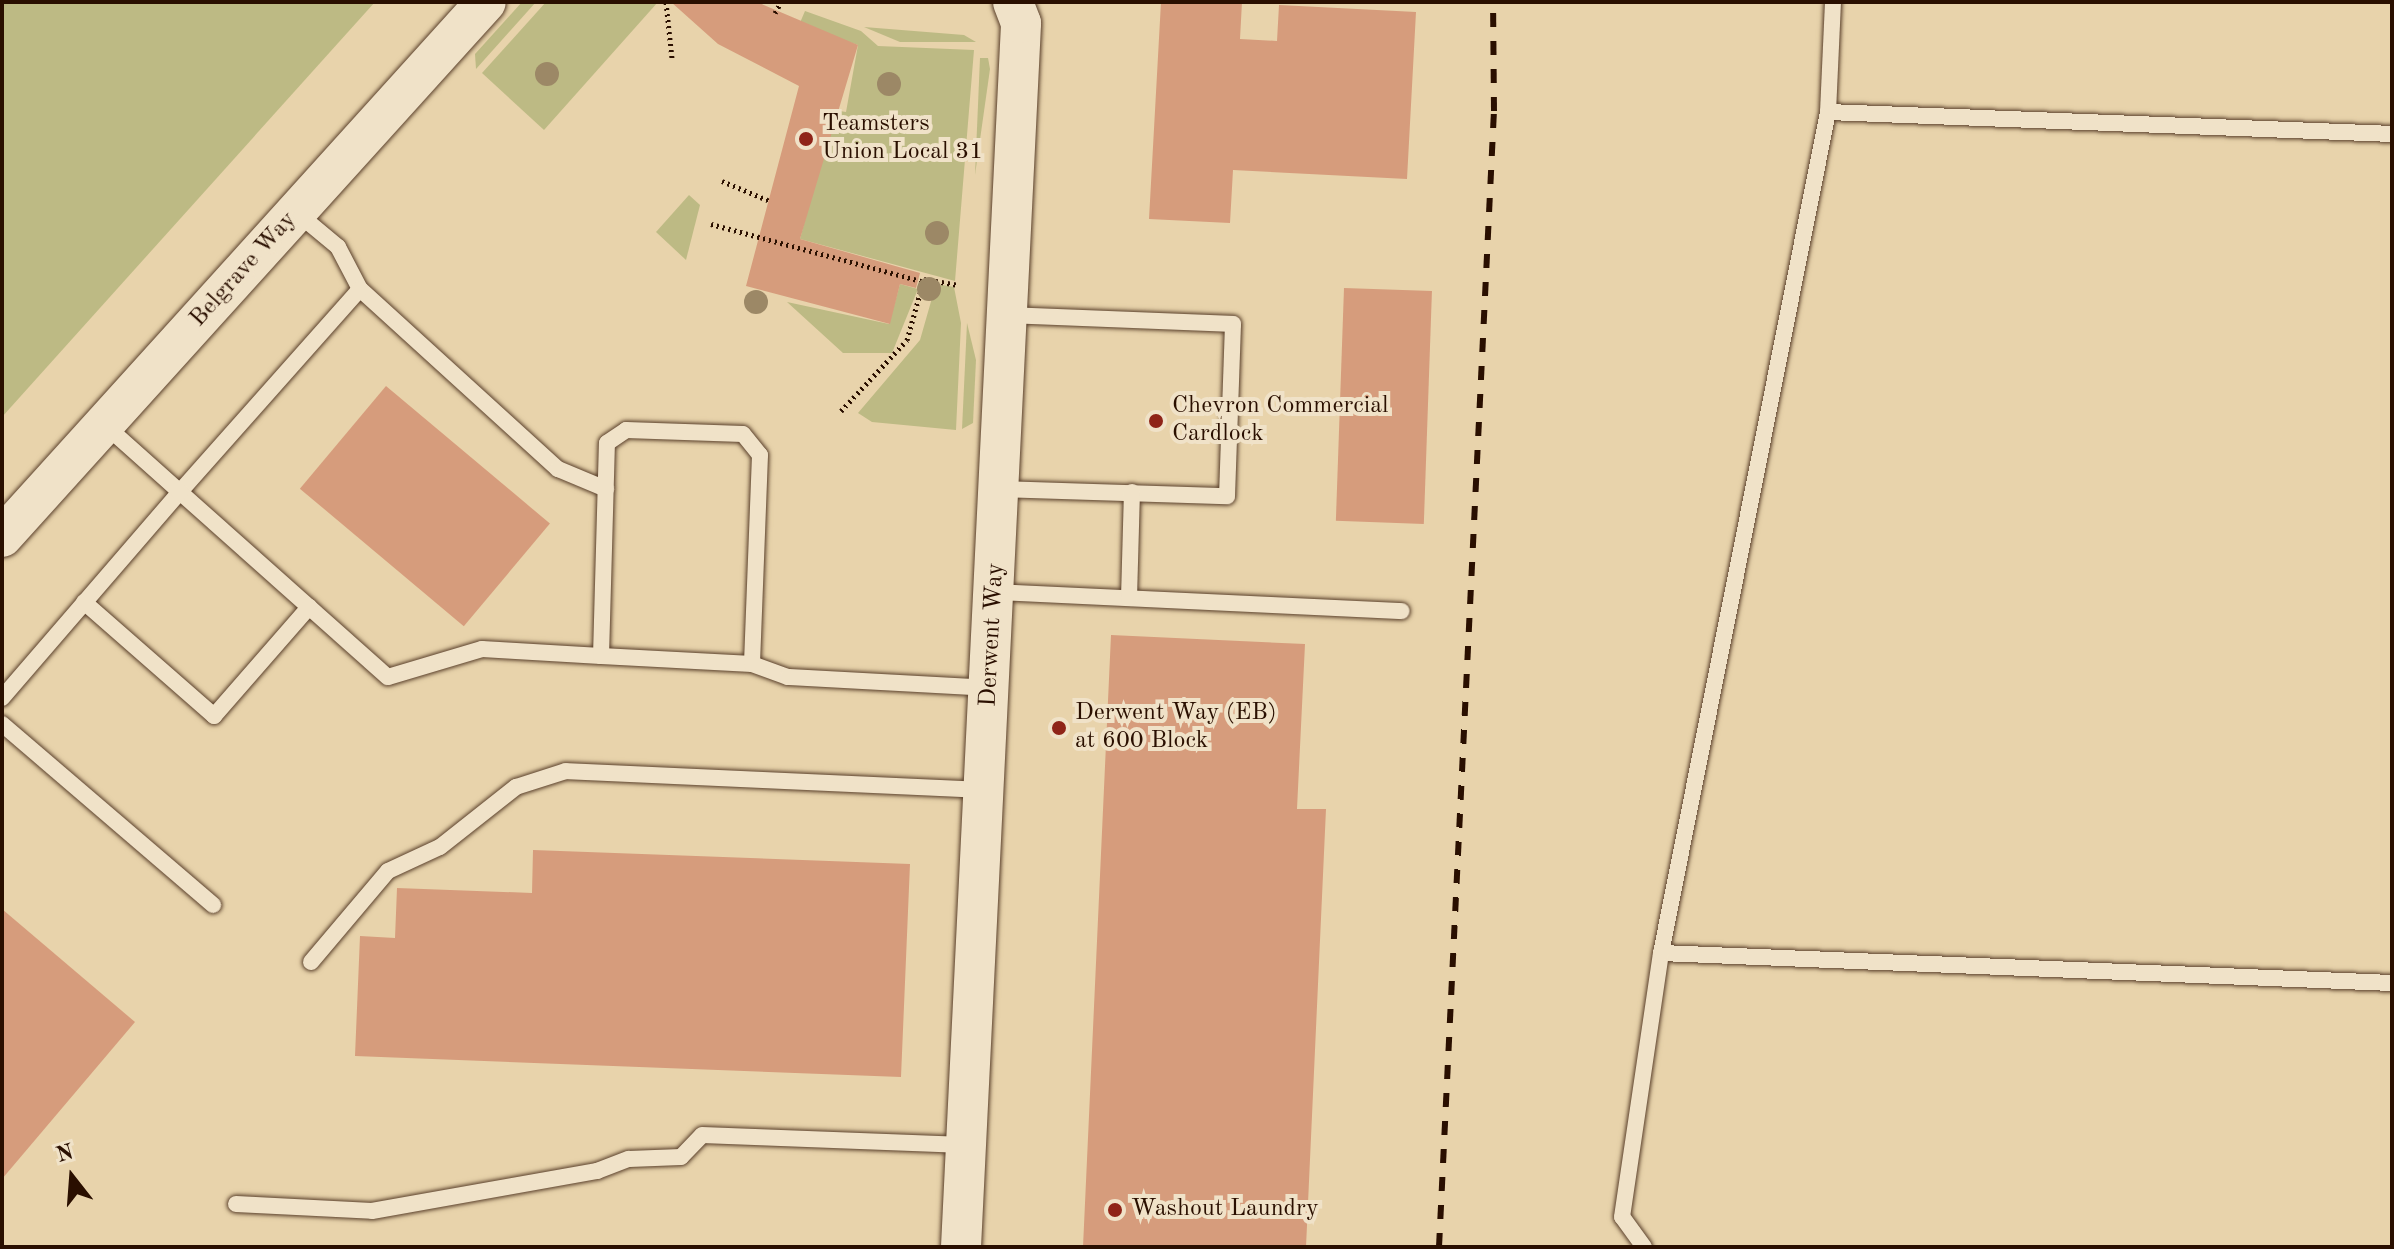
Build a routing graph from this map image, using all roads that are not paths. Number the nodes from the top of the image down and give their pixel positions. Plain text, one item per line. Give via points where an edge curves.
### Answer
1 (486, 2) edge
2 (1833, 2) edge
3 (1022, 9) edge
4 (1828, 112) junction
5 (2392, 134) edge
6 (296, 212) junction
7 (360, 289) junction
8 (1006, 315) junction
9 (105, 425) junction
10 (606, 489) junction
11 (999, 489) junction
12 (180, 492) junction
13 (1132, 492) junction
14 (2, 537) edge
15 (996, 592) junction
16 (1129, 598) junction
17 (84, 602) junction
18 (309, 607) junction
19 (1402, 611) dead end
20 (601, 656) junction
21 (752, 664) junction
22 (990, 688) junction
23 (2, 698) edge
24 (2, 724) edge
25 (984, 790) junction
26 (213, 905) dead end
27 (1661, 953) junction
28 (311, 962) dead end
29 (2392, 983) edge
30 (965, 1145) junction
31 (236, 1204) dead end
32 (961, 1247) edge
33 (1644, 1247) edge

1 - 6 street, Belgrave Way
2 - 4 lane
3 - 8 street, Derwent Way
4 - 5 lane
4 - 27 lane
6 - 7 lane via 338,247
6 - 9 street, Belgrave Way
7 - 10 lane via 558,469
7 - 12 lane
8 - 11 street, Derwent Way
8 - 13 lane via 1233,324 1227,496
9 - 12 lane
9 - 14 street, Belgrave Way
10 - 20 lane
10 - 21 lane via 607,443 626,430 743,434 760,455
11 - 13 lane
11 - 15 street, Derwent Way
12 - 17 lane
12 - 18 lane
13 - 16 lane
15 - 16 lane
15 - 22 street, Derwent Way
16 - 19 lane
17 - 18 lane via 214,716
17 - 23 lane
18 - 20 lane via 388,677 482,649
20 - 21 lane
21 - 22 lane via 788,677
22 - 25 street, Derwent Way
24 - 26 lane
25 - 28 lane via 566,771 516,787 440,847 388,871
25 - 30 street, Derwent Way
27 - 29 lane
27 - 33 lane via 1622,1217
30 - 31 lane via 702,1135 681,1157 629,1159 597,1171 372,1211
30 - 32 street, Derwent Way

